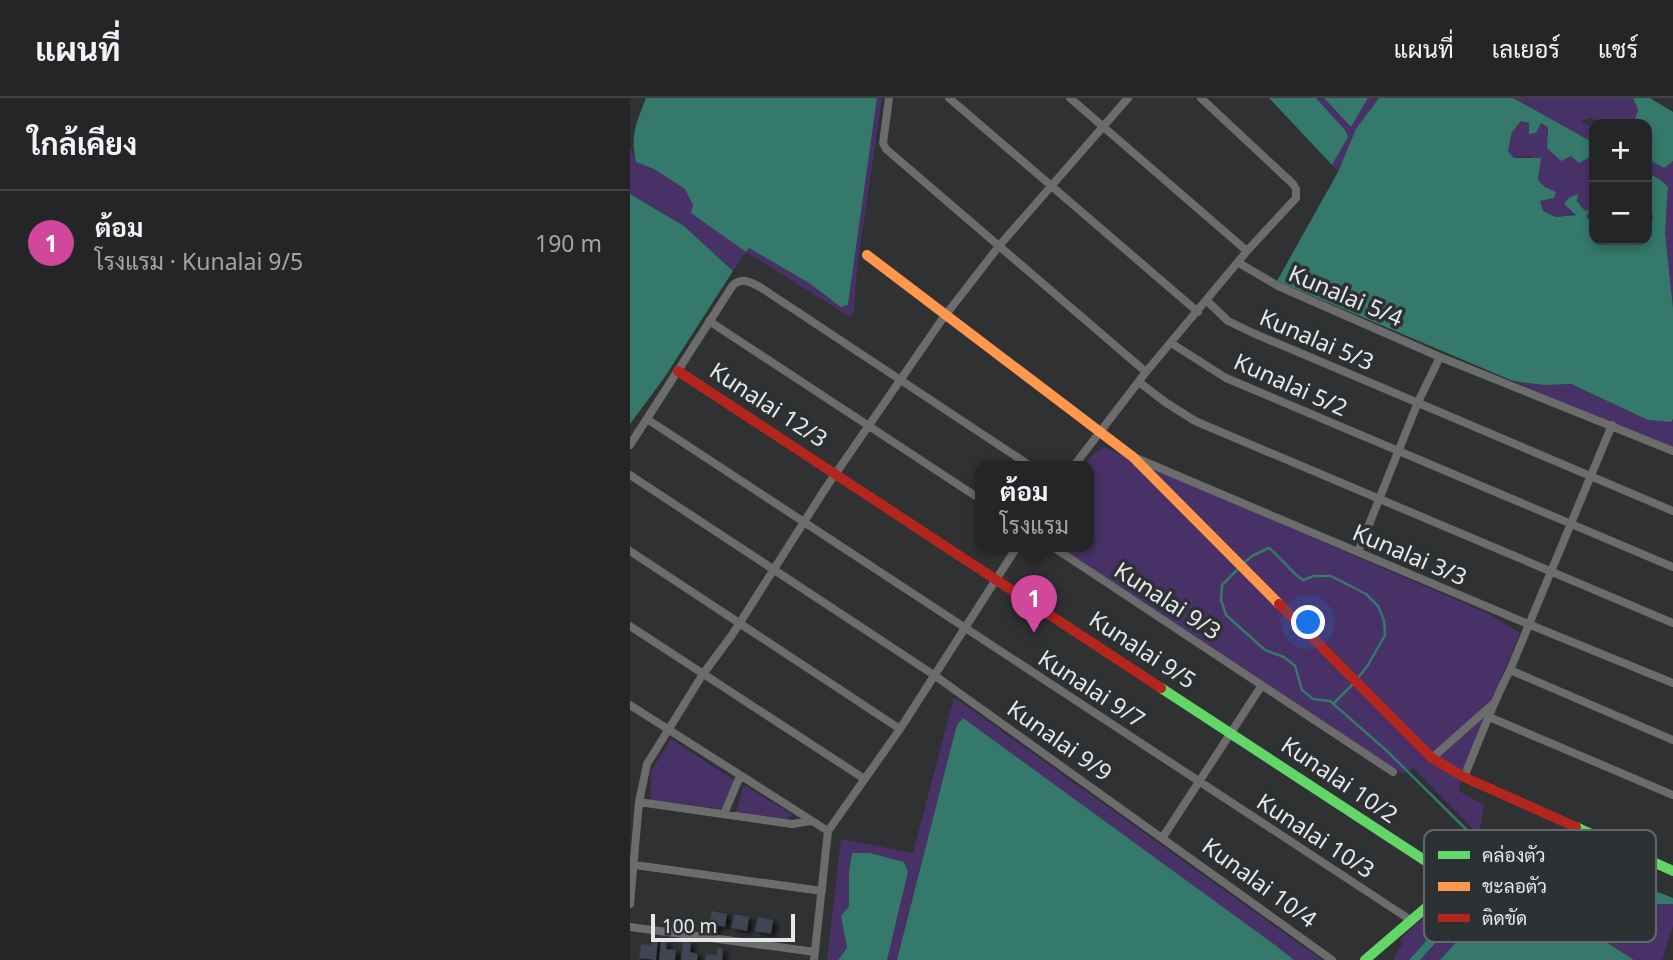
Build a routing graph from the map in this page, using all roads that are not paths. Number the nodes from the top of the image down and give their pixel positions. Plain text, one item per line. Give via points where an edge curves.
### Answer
1 (889, 98) edge
2 (949, 98) edge
3 (1070, 98) edge
4 (1128, 98) edge
5 (1201, 98) edge
6 (1102, 127) junction
7 (1052, 187) junction
8 (999, 246) junction
9 (1247, 251) junction
10 (867, 255) dead end
11 (1239, 262) junction
12 (1206, 301) junction
13 (1198, 312) junction
14 (945, 315) junction
15 (709, 321) junction
16 (1171, 343) junction
17 (1440, 356) junction
18 (678, 371) junction
19 (1146, 372) junction
20 (900, 380) junction
21 (1139, 382) junction
22 (1418, 402) junction
23 (647, 419) junction
24 (1612, 425) junction
25 (869, 426) junction
26 (1100, 431) junction
27 (630, 445) edge
28 (1399, 451) junction
29 (1673, 451) edge
30 (1133, 457) junction
31 (1023, 461) edge
32 (1078, 461) edge
33 (836, 474) junction
34 (630, 475) edge
35 (1592, 476) junction
36 (975, 496) edge
37 (1379, 497) junction
38 (1673, 510) edge
39 (804, 522) junction
40 (1572, 525) junction
41 (630, 551) edge
42 (1014, 552) edge
43 (1061, 552) edge
44 (1358, 552) junction
45 (1673, 568) edge
46 (774, 569) junction
47 (1550, 571) junction
48 (996, 579) junction
49 (740, 623) junction
50 (1673, 623) edge
51 (1528, 624) junction
52 (630, 626) edge
53 (965, 627) junction
54 (1510, 670) junction
55 (703, 674) junction
56 (934, 675) junction
57 (1673, 683) edge
58 (1262, 685) junction
59 (1493, 704) junction
60 (630, 705) edge
61 (1489, 718) junction
62 (900, 729) junction
63 (669, 730) junction
64 (1231, 732) junction
65 (1673, 740) edge
66 (1432, 758) junction
67 (1393, 772) dead end
68 (740, 776) junction
69 (1464, 776) junction
70 (863, 778) junction
71 (1199, 781) junction
72 (1673, 795) edge
73 (639, 802) junction
74 (724, 814) junction
75 (811, 821) junction
76 (1583, 830) edge
77 (828, 831) junction
78 (1163, 837) junction
79 (1424, 860) edge
80 (1656, 863) edge
81 (635, 865) junction
82 (1673, 871) edge
83 (822, 891) junction
84 (630, 904) edge
85 (1424, 910) edge
86 (1412, 921) junction
87 (630, 927) edge
88 (814, 956) edge
89 (1332, 960) edge
90 (1365, 960) edge

1 - 8 street via 886,149
2 - 7 street
3 - 6 street
4 - 6 street
5 - 9 street via 1296,189 1292,204
6 - 7 street
6 - 9 street
7 - 8 street
7 - 13 street
8 - 14 street
8 - 19 street
9 - 11 street
10 - 14 street
11 - 12 street
11 - 17 street, Kunalai 5/4 via 1278,286
12 - 13 street
12 - 22 street, Kunalai 5/3 via 1241,328
13 - 16 street
14 - 20 street
14 - 26 street
15 - 18 street
15 - 20 street via 733,285 745,280
15 - 25 street
16 - 19 street
16 - 28 street, Kunalai 5/2 via 1226,378
17 - 22 street
17 - 24 street, Kunalai 5/4
18 - 23 street
18 - 33 street, Kunalai 12/3
19 - 21 street
20 - 25 street
20 - 31 street
21 - 26 street
21 - 37 street via 1195,421
22 - 28 street
22 - 35 street, Kunalai 5/3
23 - 27 street
23 - 39 street, Kunalai 9/7
24 - 29 street, Kunalai 5/4
24 - 35 street
25 - 33 street
25 - 36 street
26 - 30 street
26 - 32 street
28 - 37 street
28 - 40 street, Kunalai 5/2
30 - 44 street, Kunalai 3/3
30 - 66 street
33 - 39 street
33 - 48 street, Kunalai 12/3
34 - 46 street, Kunalai 9/9
35 - 38 street, Kunalai 5/3
35 - 40 street
37 - 44 street
37 - 47 street
39 - 46 street
39 - 53 street, Kunalai 9/7
40 - 45 street, Kunalai 5/2
40 - 47 street
41 - 49 street
42 - 48 street
43 - 58 street, Kunalai 9/3
44 - 51 street, Kunalai 3/3
46 - 49 street
46 - 56 street, Kunalai 9/9
47 - 50 street
47 - 51 street
48 - 53 street
48 - 64 street, Kunalai 9/5
49 - 55 street
49 - 62 street
51 - 54 street
51 - 57 street, Kunalai 3/3
52 - 55 street
53 - 56 street
53 - 71 street, Kunalai 9/7
54 - 59 street
54 - 65 street
55 - 63 street
55 - 70 street
56 - 62 street
56 - 78 street, Kunalai 9/9
58 - 64 street
58 - 67 street, Kunalai 9/3
59 - 61 street
59 - 66 street
60 - 63 street
61 - 69 street
61 - 72 street
62 - 70 street
63 - 68 street
63 - 73 street via 647,764
64 - 71 street
64 - 79 street, Kunalai 10/2
66 - 69 street
68 - 74 street
68 - 75 street
69 - 76 street
70 - 77 street
71 - 78 street
71 - 86 street, Kunalai 10/3
73 - 74 street
73 - 81 street
74 - 75 street via 797,825
75 - 77 street
77 - 83 street
78 - 89 street, Kunalai 10/4
80 - 82 street
81 - 83 street
81 - 84 street
83 - 88 street
85 - 86 street, Kunalai 10/2
86 - 90 street
87 - 88 street

